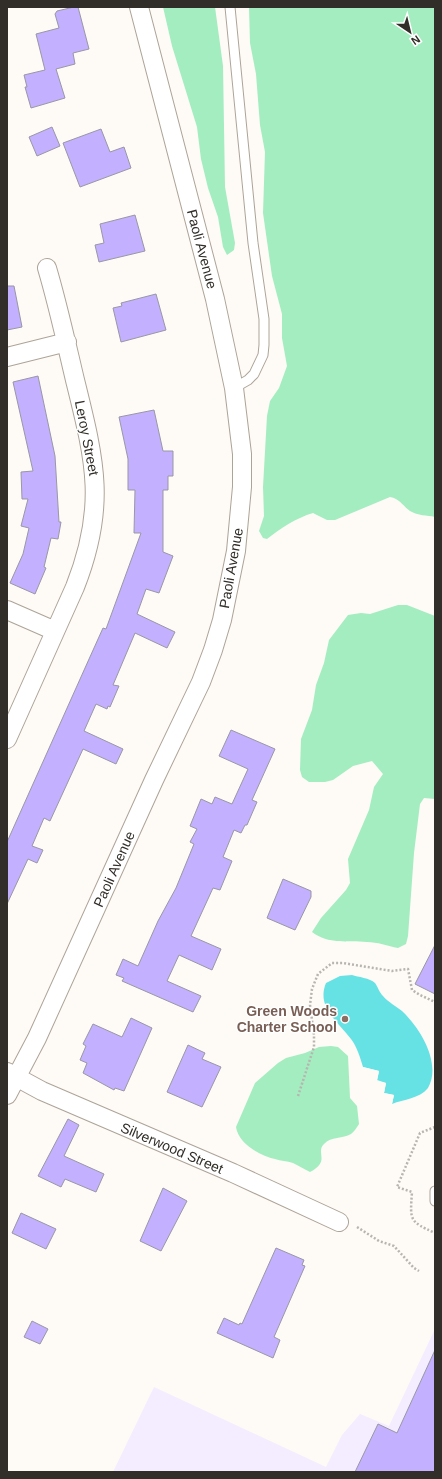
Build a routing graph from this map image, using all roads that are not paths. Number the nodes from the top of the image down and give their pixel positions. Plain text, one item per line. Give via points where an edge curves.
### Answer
1 (139, 7) edge
2 (230, 7) edge
3 (47, 268) dead end
4 (66, 342) junction
5 (7, 357) edge
6 (234, 388) junction
7 (7, 610) edge
8 (55, 631) junction
9 (7, 739) edge
10 (12, 1075) edge
11 (7, 1095) edge
12 (435, 1191) edge
13 (435, 1201) edge
14 (339, 1222) road end

1 - 6 street, Paoli Avenue via 215,298
2 - 6 lane via 251,229 264,319 263,355 254,374
3 - 4 street, Leroy Street
4 - 5 street
4 - 8 street, Leroy Street via 92,449 96,495 93,527 85,563
6 - 10 street, Paoli Avenue via 242,454 240,516 231,581 213,650 201,682 37,1038
7 - 8 street
8 - 9 street, Leroy Street
10 - 11 street, Paoli Avenue
10 - 14 street, Silverwood Street via 55,1097 233,1173
12 - 13 lane

